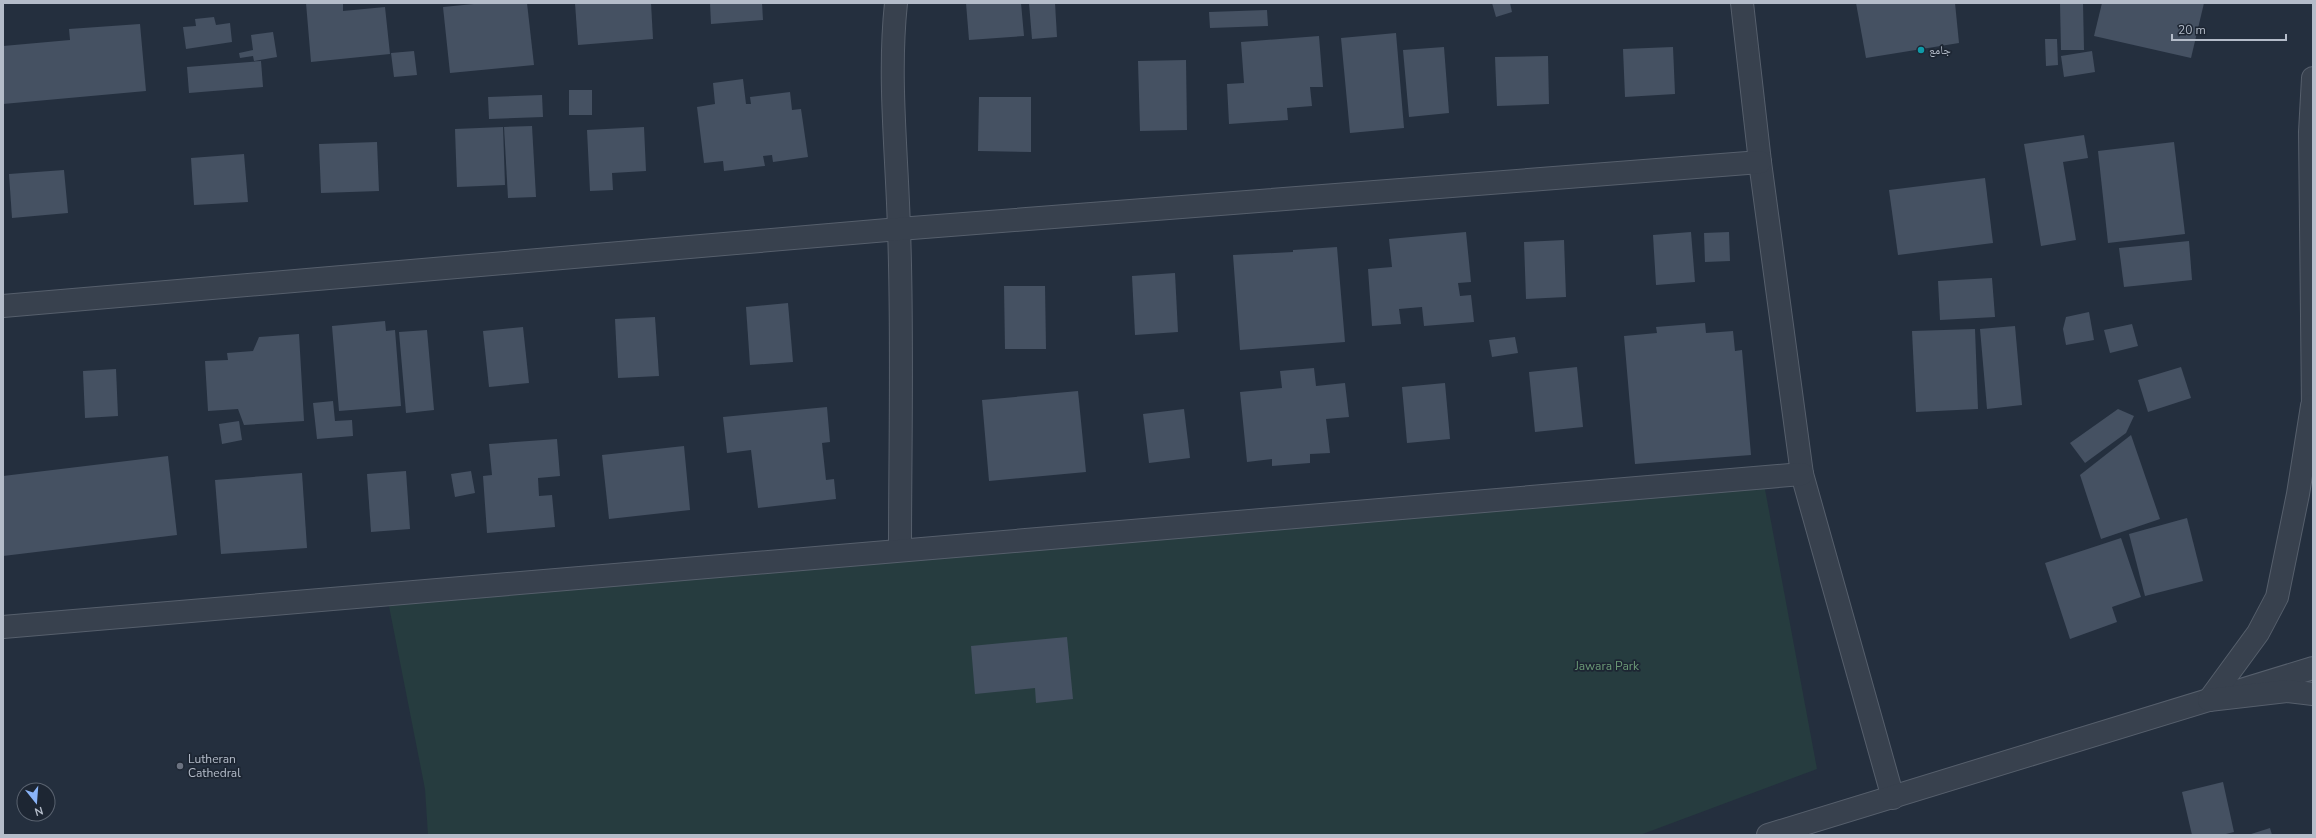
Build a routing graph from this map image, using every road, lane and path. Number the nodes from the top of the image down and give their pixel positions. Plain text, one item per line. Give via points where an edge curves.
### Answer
1 (896, 3) edge
2 (1742, 3) edge
3 (2313, 78) edge
4 (1760, 162) junction
5 (899, 230) junction
6 (3, 306) edge
7 (2313, 407) edge
8 (1802, 474) junction
9 (900, 550) junction
10 (3, 627) edge
11 (2313, 668) edge
12 (2313, 694) edge
13 (2209, 700) junction
14 (1893, 798) junction
15 (1768, 835) edge

1 - 5 street via 893,31 894,149
2 - 4 street
3 - 7 street via 2310,132
4 - 5 street
4 - 8 street
5 - 6 street
5 - 9 street
7 - 13 street via 2277,597 2258,633
8 - 9 street
8 - 14 street
9 - 10 street
11 - 13 street
12 - 13 street via 2288,691
13 - 14 street
14 - 15 street

